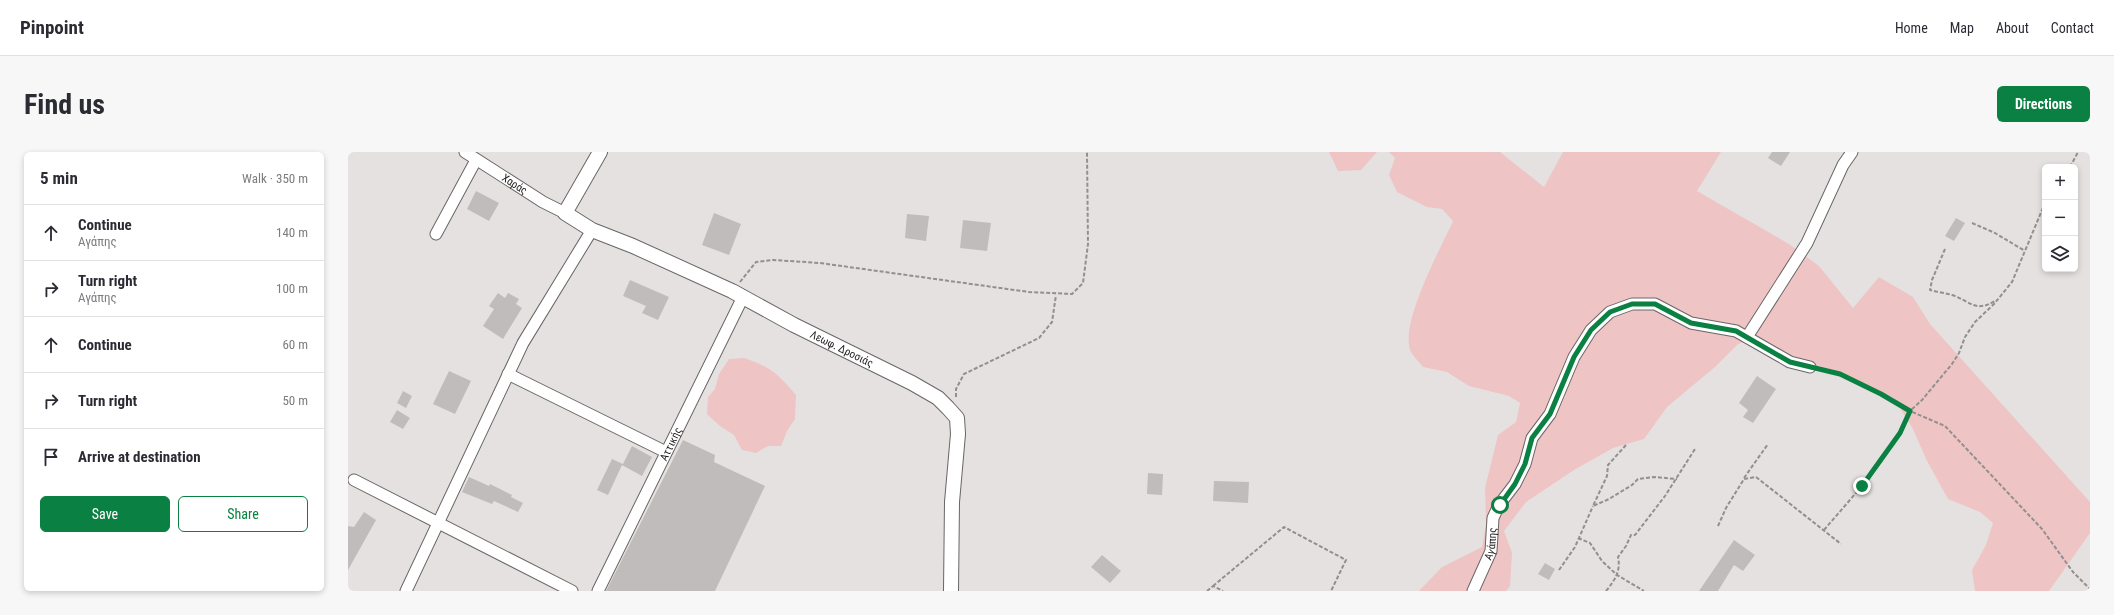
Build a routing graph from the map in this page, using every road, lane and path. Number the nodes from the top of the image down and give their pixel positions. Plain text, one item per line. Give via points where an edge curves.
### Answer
1 (465, 152) edge
2 (600, 152) edge
3 (1087, 152) edge
4 (1852, 152) edge
5 (2078, 152) edge
6 (476, 160) junction
7 (2072, 164) edge
8 (2042, 210) edge
9 (565, 213) junction
10 (1972, 223) dead end
11 (592, 230) junction
12 (436, 234) dead end
13 (1945, 249) dead end
14 (2025, 251) junction
15 (738, 294) junction
16 (1056, 294) junction
17 (1998, 299) junction
18 (1747, 337) junction
19 (1810, 368) joint
20 (508, 374) junction
21 (1910, 411) junction
22 (957, 418) junction
23 (1768, 444) dead end
24 (1626, 445) dead end
25 (1695, 449) dead end
26 (666, 452) junction
27 (1677, 479) junction
28 (1744, 479) junction
29 (354, 480) dead end
30 (1593, 506) junction
31 (438, 524) junction
32 (1718, 526) dead end
33 (1824, 530) junction
34 (1578, 538) junction
35 (1841, 544) dead end
36 (1559, 570) dead end
37 (1617, 575) junction
38 (1213, 586) junction
39 (2090, 589) edge
40 (406, 591) edge
41 (572, 591) edge
42 (598, 591) edge
43 (951, 591) edge
44 (1207, 591) edge
45 (1222, 591) edge
46 (1331, 591) edge
47 (1474, 591) edge
48 (1606, 591) edge
49 (1644, 591) edge

1 - 6 street, Χαράς
2 - 9 street
3 - 16 path via 1088,244 1083,283 1072,294
4 - 18 street via 1843,165 1807,243
5 - 7 path
6 - 9 street, Χαράς
6 - 12 street
8 - 14 path
9 - 11 street, Λεωφ. Δροσιάς
10 - 14 path
11 - 15 street, Λεωφ. Δροσιάς
11 - 20 street via 523,343
13 - 17 path via 1930,290 1953,296 1975,307 1987,305
14 - 17 path via 2012,282
15 - 16 path via 756,262 773,260 820,263
15 - 22 street, Λεωφ. Δροσιάς via 794,325 912,383 938,398
15 - 26 street, Αττικής
16 - 22 path via 1052,322 1039,338 964,374 956,389
17 - 21 path via 1975,322 1952,364
18 - 19 street, Αγάπης via 1790,362
18 - 47 street, Αγάπης via 1717,326 1691,323 1655,304 1632,304 1610,312 1591,330 1574,357 1550,414 1532,438 1525,464 1515,484 1493,518 1491,551
19 - 21 path via 1840,374
20 - 26 street
20 - 31 street
21 - 33 path via 1900,433 1862,486
21 - 39 path via 1945,426 2042,529 2073,572
22 - 43 street via 952,502
23 - 28 path
24 - 30 path via 1608,465 1607,476
25 - 27 path
26 - 42 street, Αττικής
27 - 30 path via 1638,479 1609,499
27 - 37 path via 1635,535 1631,535 1618,556 1620,563
28 - 32 path
28 - 33 path via 1756,477
29 - 31 street
30 - 34 path
31 - 40 street
31 - 41 street
33 - 35 path
34 - 36 path
34 - 37 path via 1590,543 1602,561
37 - 48 path
37 - 49 path
38 - 44 path
38 - 45 path
38 - 46 path via 1284,527 1346,560

